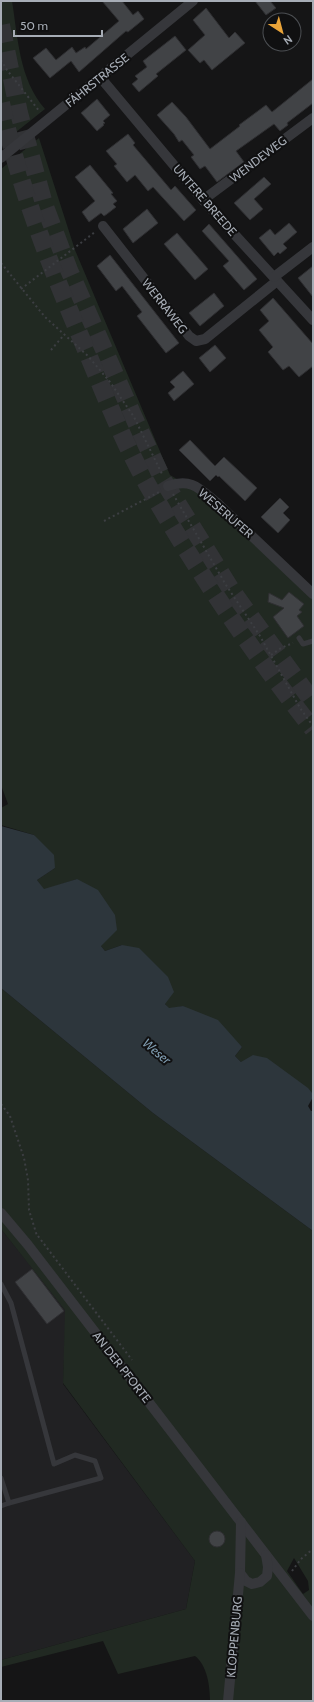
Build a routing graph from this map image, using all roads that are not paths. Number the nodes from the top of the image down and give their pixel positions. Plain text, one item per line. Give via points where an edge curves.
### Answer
1 (193, 1) edge
2 (100, 77) junction
3 (313, 118) edge
4 (1, 158) edge
5 (203, 200) junction
6 (103, 226) road end
7 (313, 247) edge
8 (275, 279) junction
9 (313, 320) edge
10 (168, 486) road end
11 (313, 594) edge
12 (299, 639) road end
13 (313, 641) edge
14 (1, 1213) edge
15 (1, 1284) edge
16 (1, 1478) edge
17 (9, 1503) junction
18 (1, 1506) edge
19 (241, 1522) junction
20 (266, 1554) junction
21 (240, 1573) junction
22 (313, 1616) edge
23 (228, 1701) edge

1 - 2 street, FÄHRSTRASSE
2 - 4 street, FÄHRSTRASSE
2 - 5 street, UNTERE BREEDE
3 - 5 street, WENDEWEG
5 - 8 street, UNTERE BREEDE
6 - 8 street, WERRAWEG via 189,336 196,341 205,340
7 - 8 street
8 - 9 street, UNTERE BREEDE
10 - 11 street, WESERUFER via 191,483 203,491
12 - 13 lane via 303,644
14 - 19 street, AN DER PFORTE
15 - 17 lane via 11,1303 54,1464 75,1455 95,1461 101,1478
16 - 17 lane
17 - 18 lane
19 - 20 street, AN DER PFORTE
19 - 21 street
20 - 21 street via 267,1576 260,1582 252,1584
20 - 22 street, AN DER PFORTE
21 - 23 street, KLOPPENBURG

